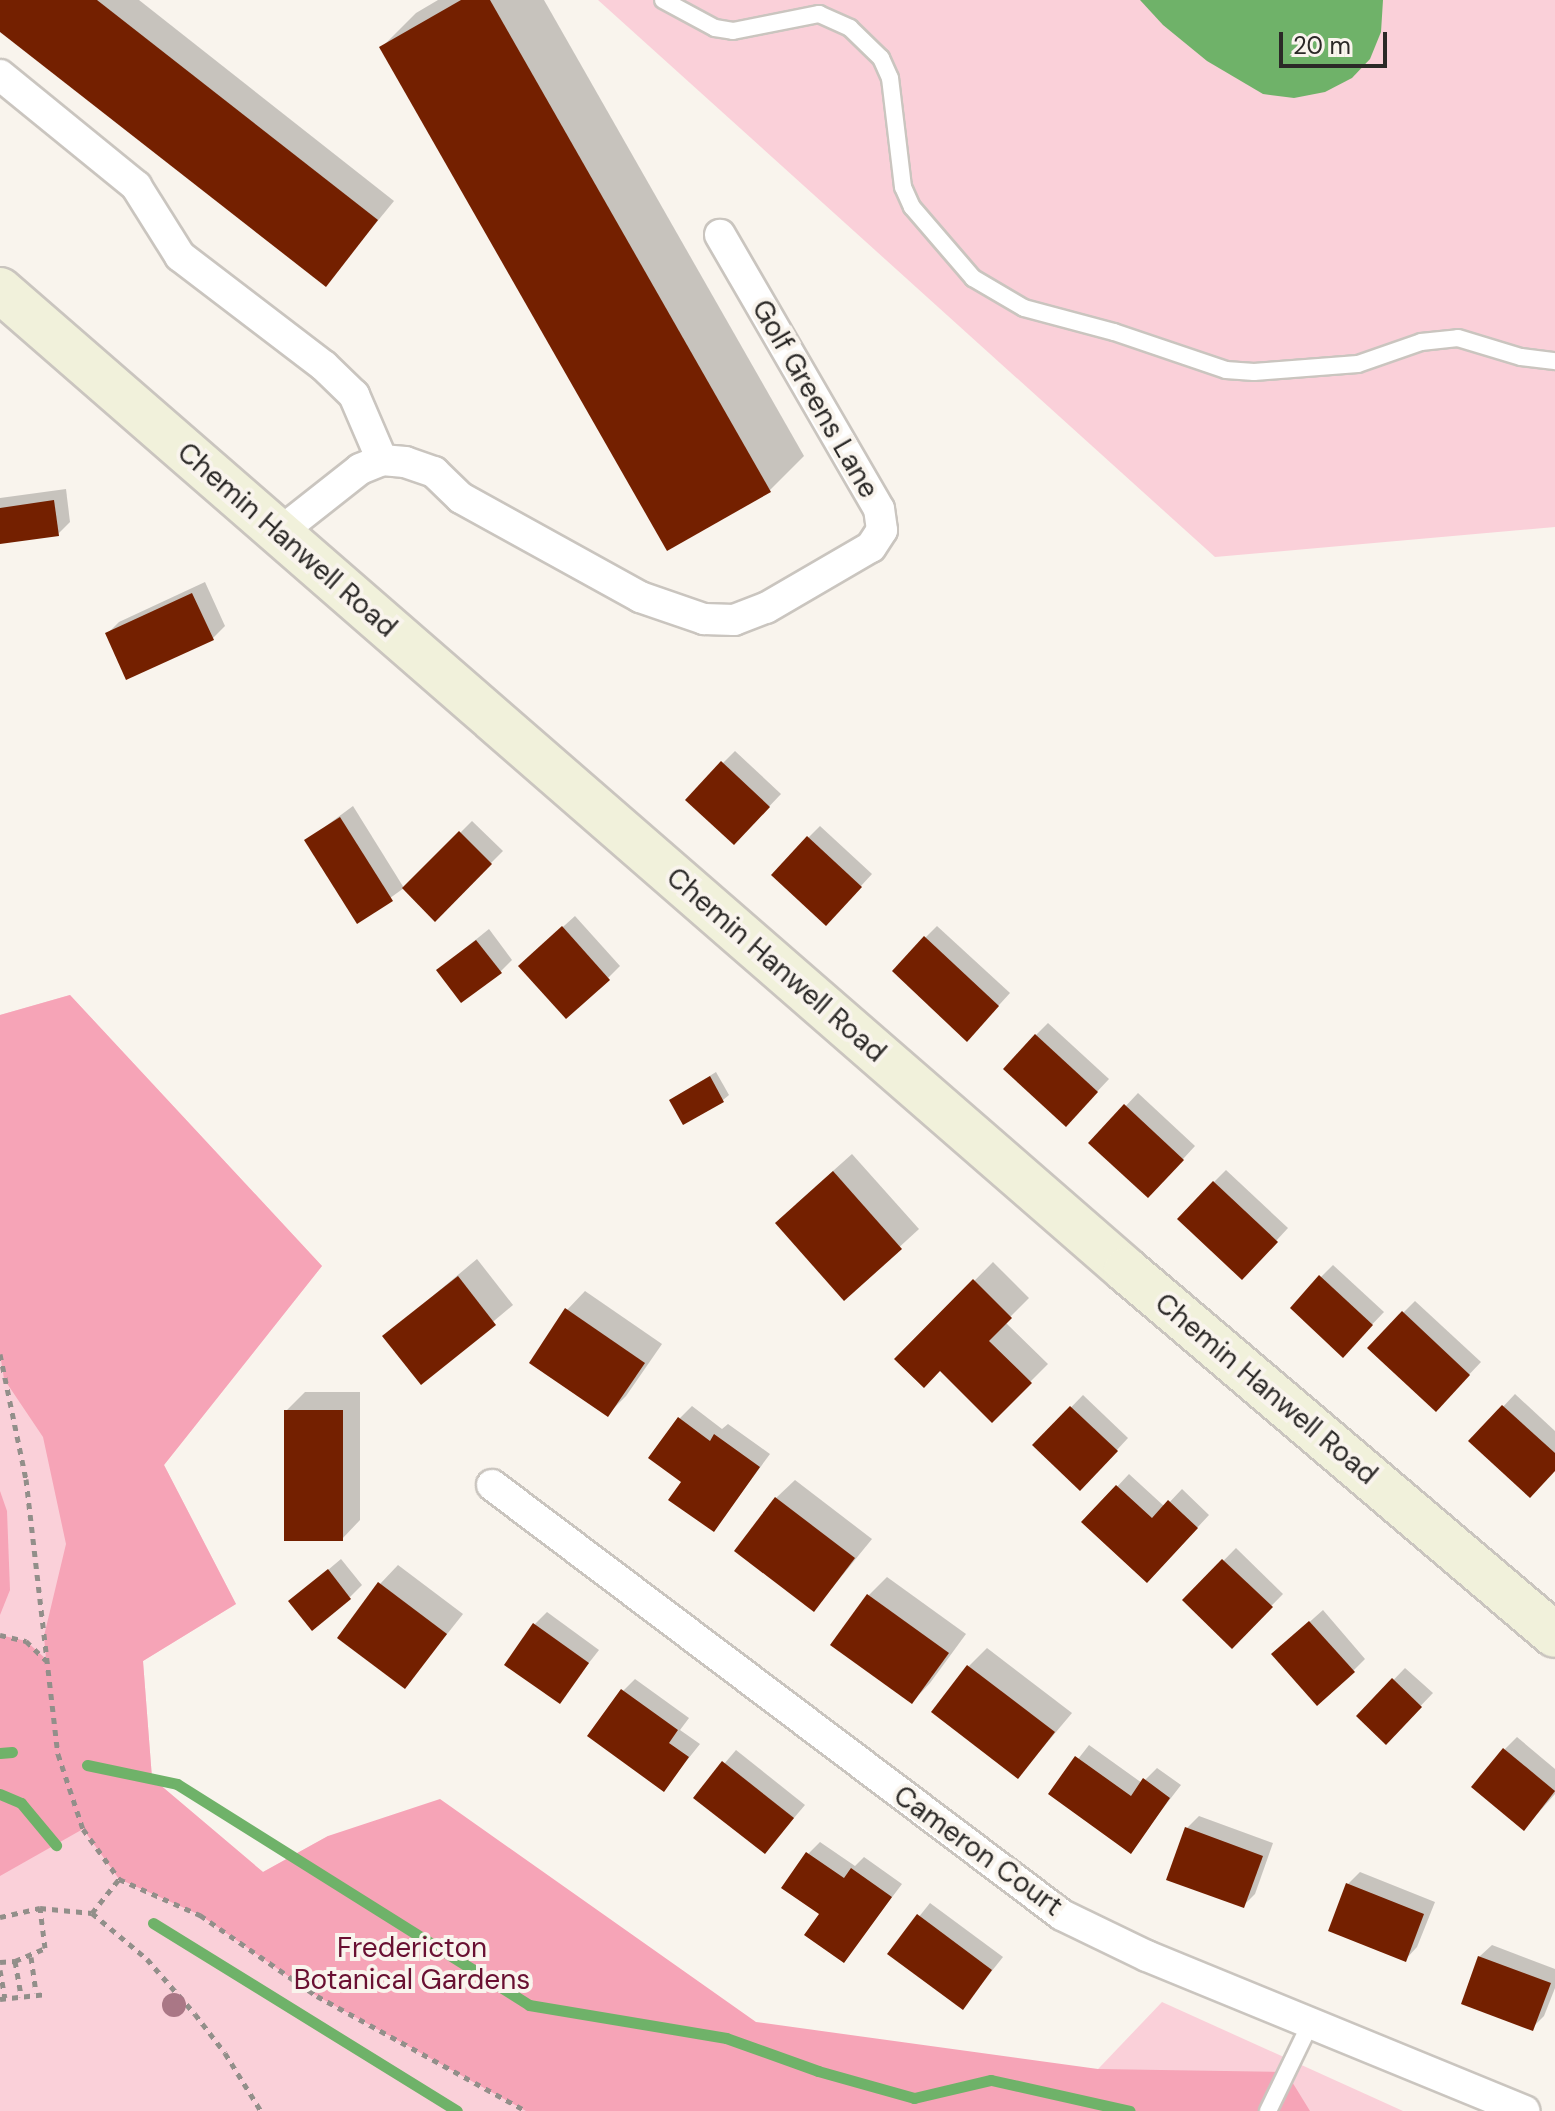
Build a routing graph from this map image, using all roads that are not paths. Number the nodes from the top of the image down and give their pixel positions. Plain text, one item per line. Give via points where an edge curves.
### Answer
1 (663, 0) edge
2 (0, 75) edge
3 (720, 235) dead end
4 (0, 290) edge
5 (1555, 361) edge
6 (382, 460) junction
7 (279, 533) junction
8 (492, 1485) dead end
9 (1555, 1635) edge
10 (1311, 2022) junction
11 (1268, 2111) edge
12 (1524, 2111) edge

1 - 5 lane via 715,28 733,31 819,14 850,28 881,58 890,78 903,187 912,207 973,278 1024,308 1226,370 1358,364 1421,342 1458,338
2 - 6 street via 136,186 180,256 354,395
3 - 6 street, Golf Greens Lane via 879,509 882,530 871,547 766,608 734,620 704,619 640,597 461,498 434,472
4 - 7 main road, Chemin Hanwell Road
6 - 7 street via 360,469
7 - 9 main road, Chemin Hanwell Road via 1126,1270
8 - 10 street, Cameron Court via 1062,1915 1147,1956
10 - 11 lane
10 - 12 street, Cameron Court

